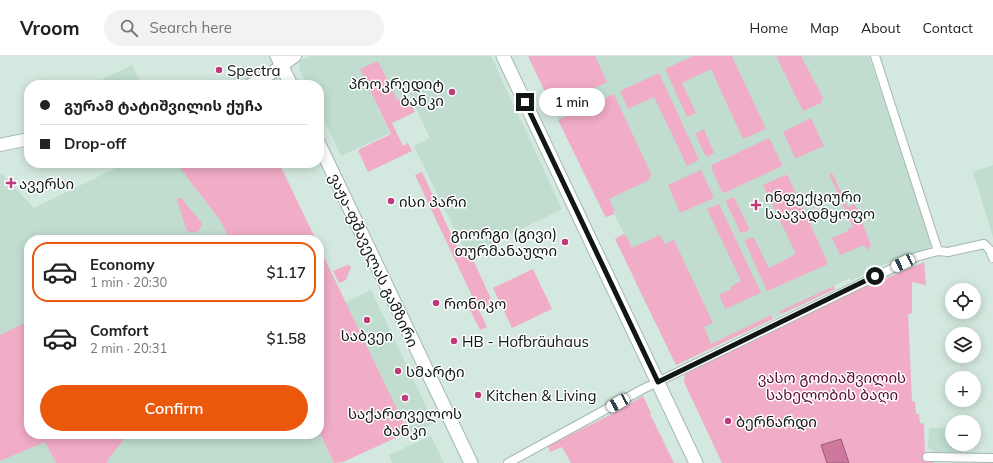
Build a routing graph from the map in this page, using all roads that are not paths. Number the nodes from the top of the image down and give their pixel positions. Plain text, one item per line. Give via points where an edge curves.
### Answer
1 (295, 56) edge
2 (503, 56) edge
3 (875, 56) edge
4 (279, 61) edge
5 (260, 80) edge
6 (288, 80) edge
7 (24, 140) edge
8 (0, 146) edge
9 (324, 154) edge
10 (938, 250) junction
11 (993, 258) edge
12 (658, 382) junction
13 (927, 456) dead end
14 (993, 458) edge
15 (471, 463) edge
16 (508, 463) edge
17 (696, 463) edge

1 - 4 main road
2 - 12 main road
3 - 10 street
4 - 5 main road via 266,77
4 - 6 main road
7 - 8 main road
9 - 15 main road, ვაჟა-ფშაველას გამზირი
10 - 11 street via 948,252 984,244
10 - 12 street via 916,257
12 - 16 street
12 - 17 main road
13 - 14 street

